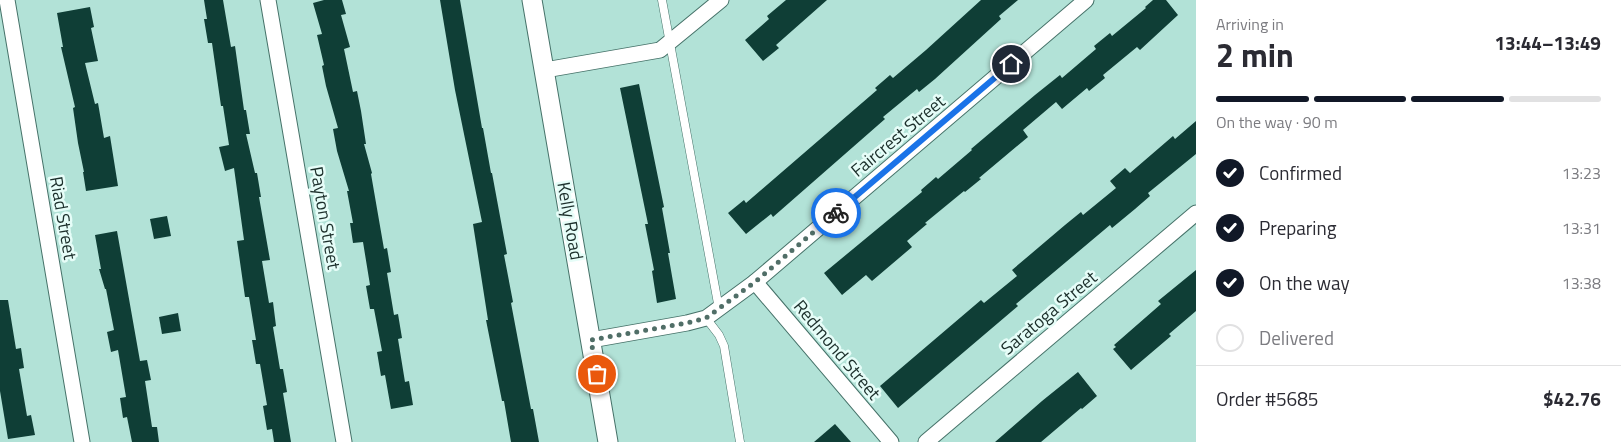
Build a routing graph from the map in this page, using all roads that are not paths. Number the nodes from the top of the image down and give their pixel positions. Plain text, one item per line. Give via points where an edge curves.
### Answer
1 (7, 0) edge
2 (268, 0) edge
3 (532, 0) edge
4 (662, 0) edge
5 (721, 0) edge
6 (1086, 0) edge
7 (669, 44) junction
8 (545, 70) junction
9 (1196, 213) edge
10 (755, 282) junction
11 (719, 309) junction
12 (706, 318) junction
13 (591, 340) junction
14 (82, 442) edge
15 (344, 442) edge
16 (608, 442) edge
17 (740, 442) edge
18 (891, 442) edge
19 (926, 442) edge

1 - 14 street, Riad Street
2 - 15 street, Payton Street
3 - 8 street, Kelly Road
4 - 7 lane
5 - 7 street
6 - 10 street, Faircrest Street
7 - 8 street via 660,50
7 - 11 lane
8 - 13 street, Kelly Road
9 - 19 street, Saratoga Street
10 - 11 street, Faircrest Street
10 - 18 street, Redmond Street
11 - 12 street, Faircrest Street
12 - 13 street, Faircrest Street
12 - 17 lane via 724,346
13 - 16 street, Kelly Road

